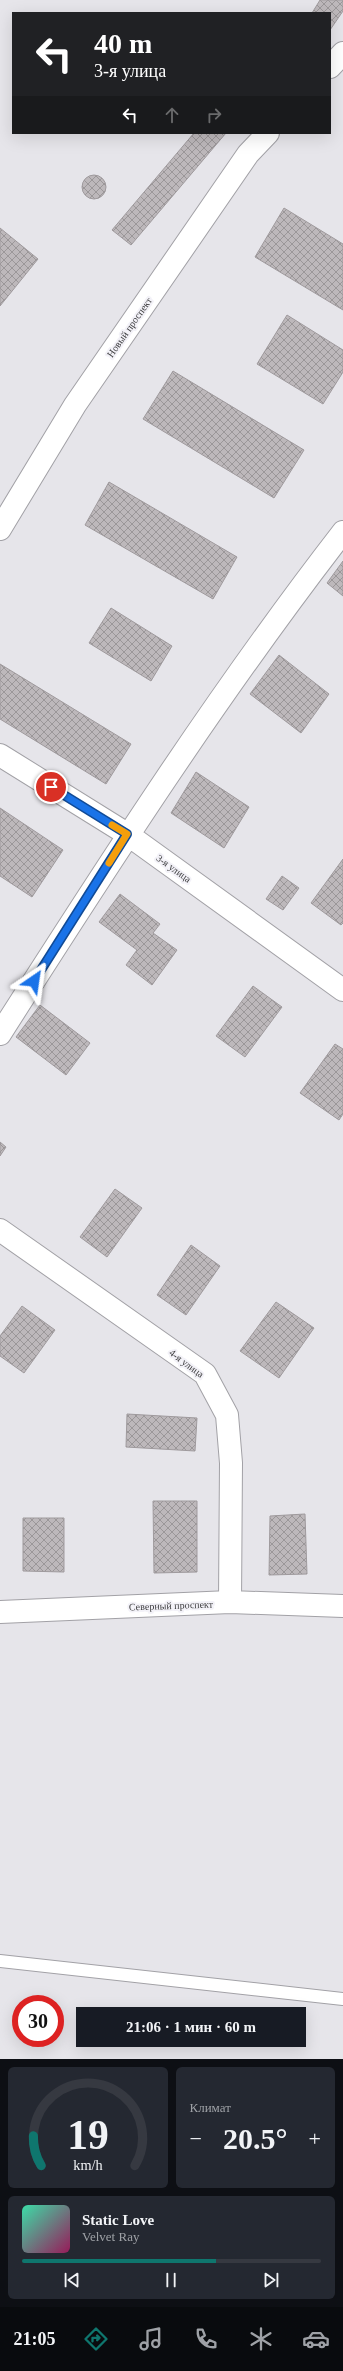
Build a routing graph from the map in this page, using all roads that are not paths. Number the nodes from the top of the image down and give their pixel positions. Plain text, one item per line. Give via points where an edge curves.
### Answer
1 (343, 53) edge
2 (331, 66) edge
3 (267, 134) edge
4 (0, 529) edge
5 (343, 532) edge
6 (0, 755) edge
7 (127, 834) junction
8 (343, 990) edge
9 (0, 1034) edge
10 (0, 1230) edge
11 (230, 1602) junction
12 (343, 1606) edge
13 (0, 1612) edge
14 (0, 1961) edge
15 (343, 1999) edge

1 - 2 street
3 - 4 street, Новый проспект via 248,154 75,405
5 - 7 street via 296,592
6 - 7 street, 3-я улица
7 - 8 street, 3-я улица
7 - 9 street
10 - 11 street, 4-я улица via 205,1374 227,1415 231,1463
11 - 12 street, Северный проспект
11 - 13 street, Северный проспект
14 - 15 lane

